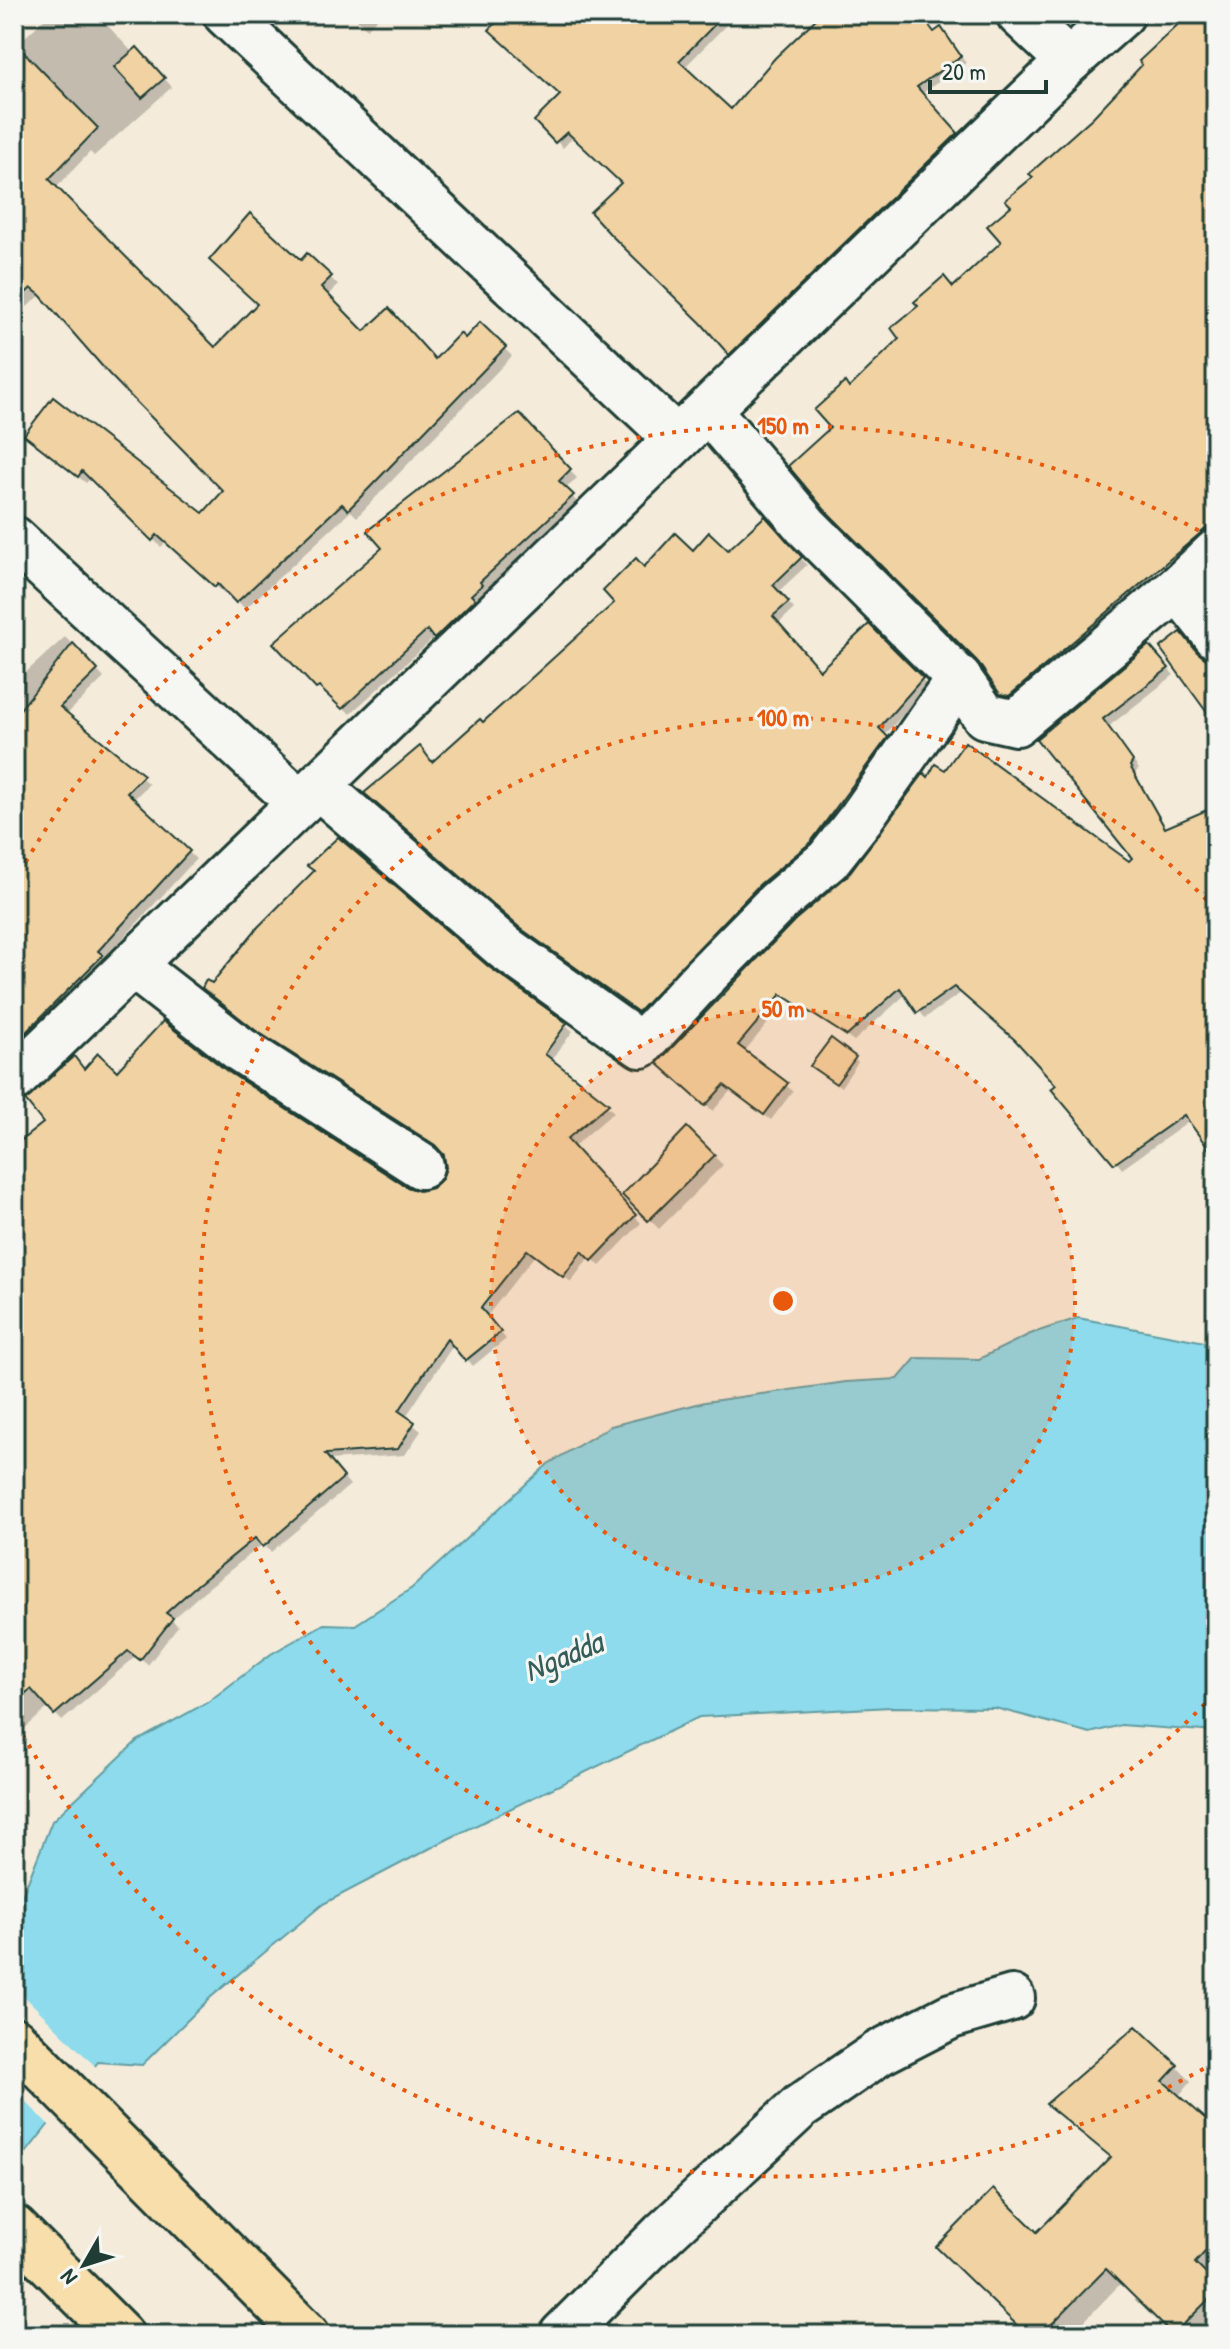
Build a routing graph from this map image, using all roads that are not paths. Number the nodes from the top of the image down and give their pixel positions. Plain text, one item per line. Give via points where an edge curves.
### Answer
1 (226, 14) edge
2 (1019, 14) edge
3 (1122, 14) edge
4 (1069, 61) junction
5 (692, 424) junction
6 (14, 539) edge
7 (1216, 552) edge
8 (1178, 588) junction
9 (1216, 636) edge
10 (959, 679) junction
11 (309, 794) junction
12 (132, 965) junction
13 (14, 1079) edge
14 (421, 1166) dead end
15 (1012, 1998) dead end
16 (14, 2040) edge
17 (14, 2228) edge
18 (119, 2333) edge
19 (307, 2335) edge
20 (562, 2335) edge

1 - 5 street
2 - 4 street
3 - 4 street
4 - 5 street
5 - 10 street via 806,526
5 - 11 street
6 - 11 street
7 - 8 street
8 - 9 street
8 - 10 street via 1016,723 985,716
10 - 11 street via 828,860 778,902 641,1045 505,948
11 - 12 street
12 - 13 street
12 - 14 street via 241,1050
15 - 20 street via 951,2016 879,2053 800,2107
16 - 19 main road
17 - 18 main road

